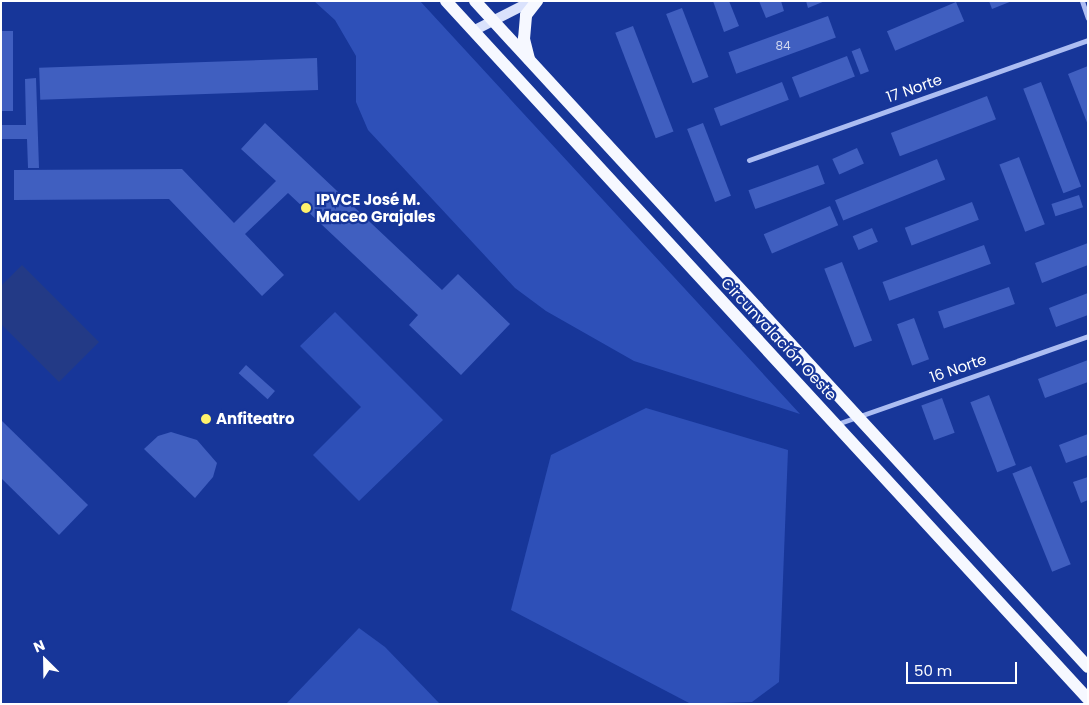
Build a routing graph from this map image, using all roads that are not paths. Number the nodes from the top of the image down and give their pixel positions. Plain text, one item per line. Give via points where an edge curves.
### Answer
1 (446, 1) edge
2 (475, 1) edge
3 (532, 1) edge
4 (537, 1) edge
5 (1082, 1) edge
6 (1088, 18) edge
7 (492, 21) junction
8 (473, 31) junction
9 (1088, 40) edge
10 (530, 62) junction
11 (749, 160) dead end
12 (1088, 336) edge
13 (856, 417) junction
14 (836, 424) junction
15 (1088, 666) edge
16 (1088, 699) edge

1 - 8 main road, Circunvalación Oeste
2 - 7 main road, Circunvalación Oeste
3 - 7 main road
4 - 10 main road via 526,15 524,39
5 - 6 street
7 - 8 main road
7 - 10 main road, Circunvalación Oeste
8 - 14 main road, Circunvalación Oeste
9 - 11 street, 17 Norte
10 - 13 main road, Circunvalación Oeste
12 - 13 street, 16 Norte
13 - 14 street, 16 Norte
13 - 15 main road, Circunvalación Oeste
14 - 16 main road, Circunvalación Oeste

